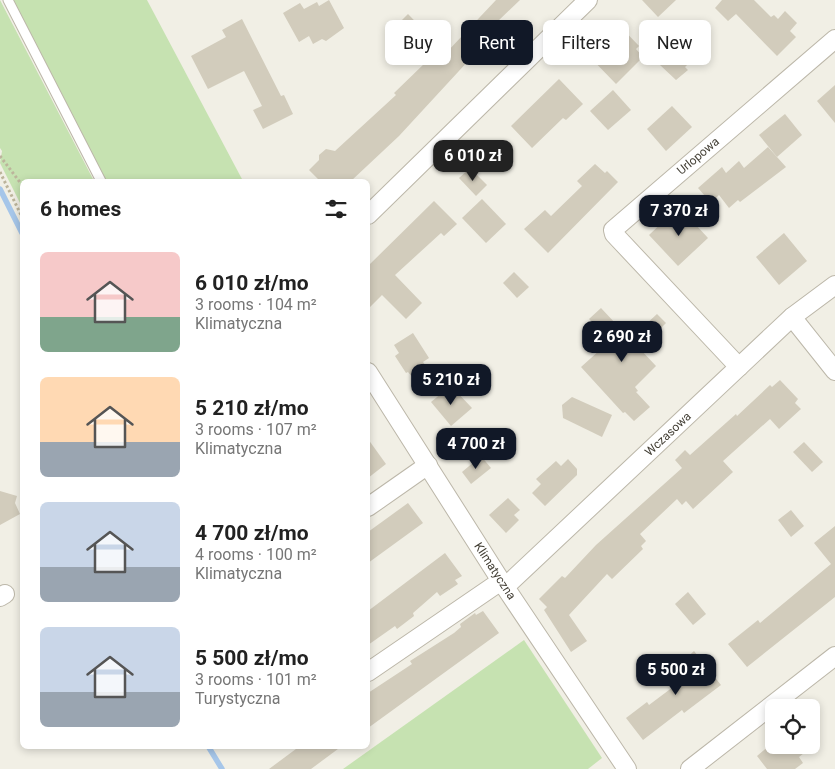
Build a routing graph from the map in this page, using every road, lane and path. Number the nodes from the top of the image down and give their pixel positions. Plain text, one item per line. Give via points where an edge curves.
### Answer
1 (8, 0) edge
2 (588, 0) edge
3 (835, 39) edge
4 (0, 156) edge
5 (0, 172) edge
6 (100, 179) edge
7 (20, 182) edge
8 (20, 213) edge
9 (370, 213) edge
10 (835, 285) edge
11 (792, 317) junction
12 (739, 367) junction
13 (835, 371) edge
14 (370, 375) edge
15 (428, 465) junction
16 (370, 506) edge
17 (503, 584) junction
18 (835, 656) edge
19 (370, 671) edge
20 (627, 769) edge
21 (690, 769) edge

1 - 6 lane
2 - 9 street
3 - 12 street, Urlopowa via 613,230
4 - 7 path
5 - 8 path
10 - 11 street, Wczasowa
11 - 12 street, Wczasowa
11 - 13 street
12 - 17 street, Wczasowa
14 - 15 street, Klimatyczna
15 - 16 street
15 - 17 street, Klimatyczna
17 - 19 street, Wczasowa
17 - 20 street, Klimatyczna
18 - 21 street

